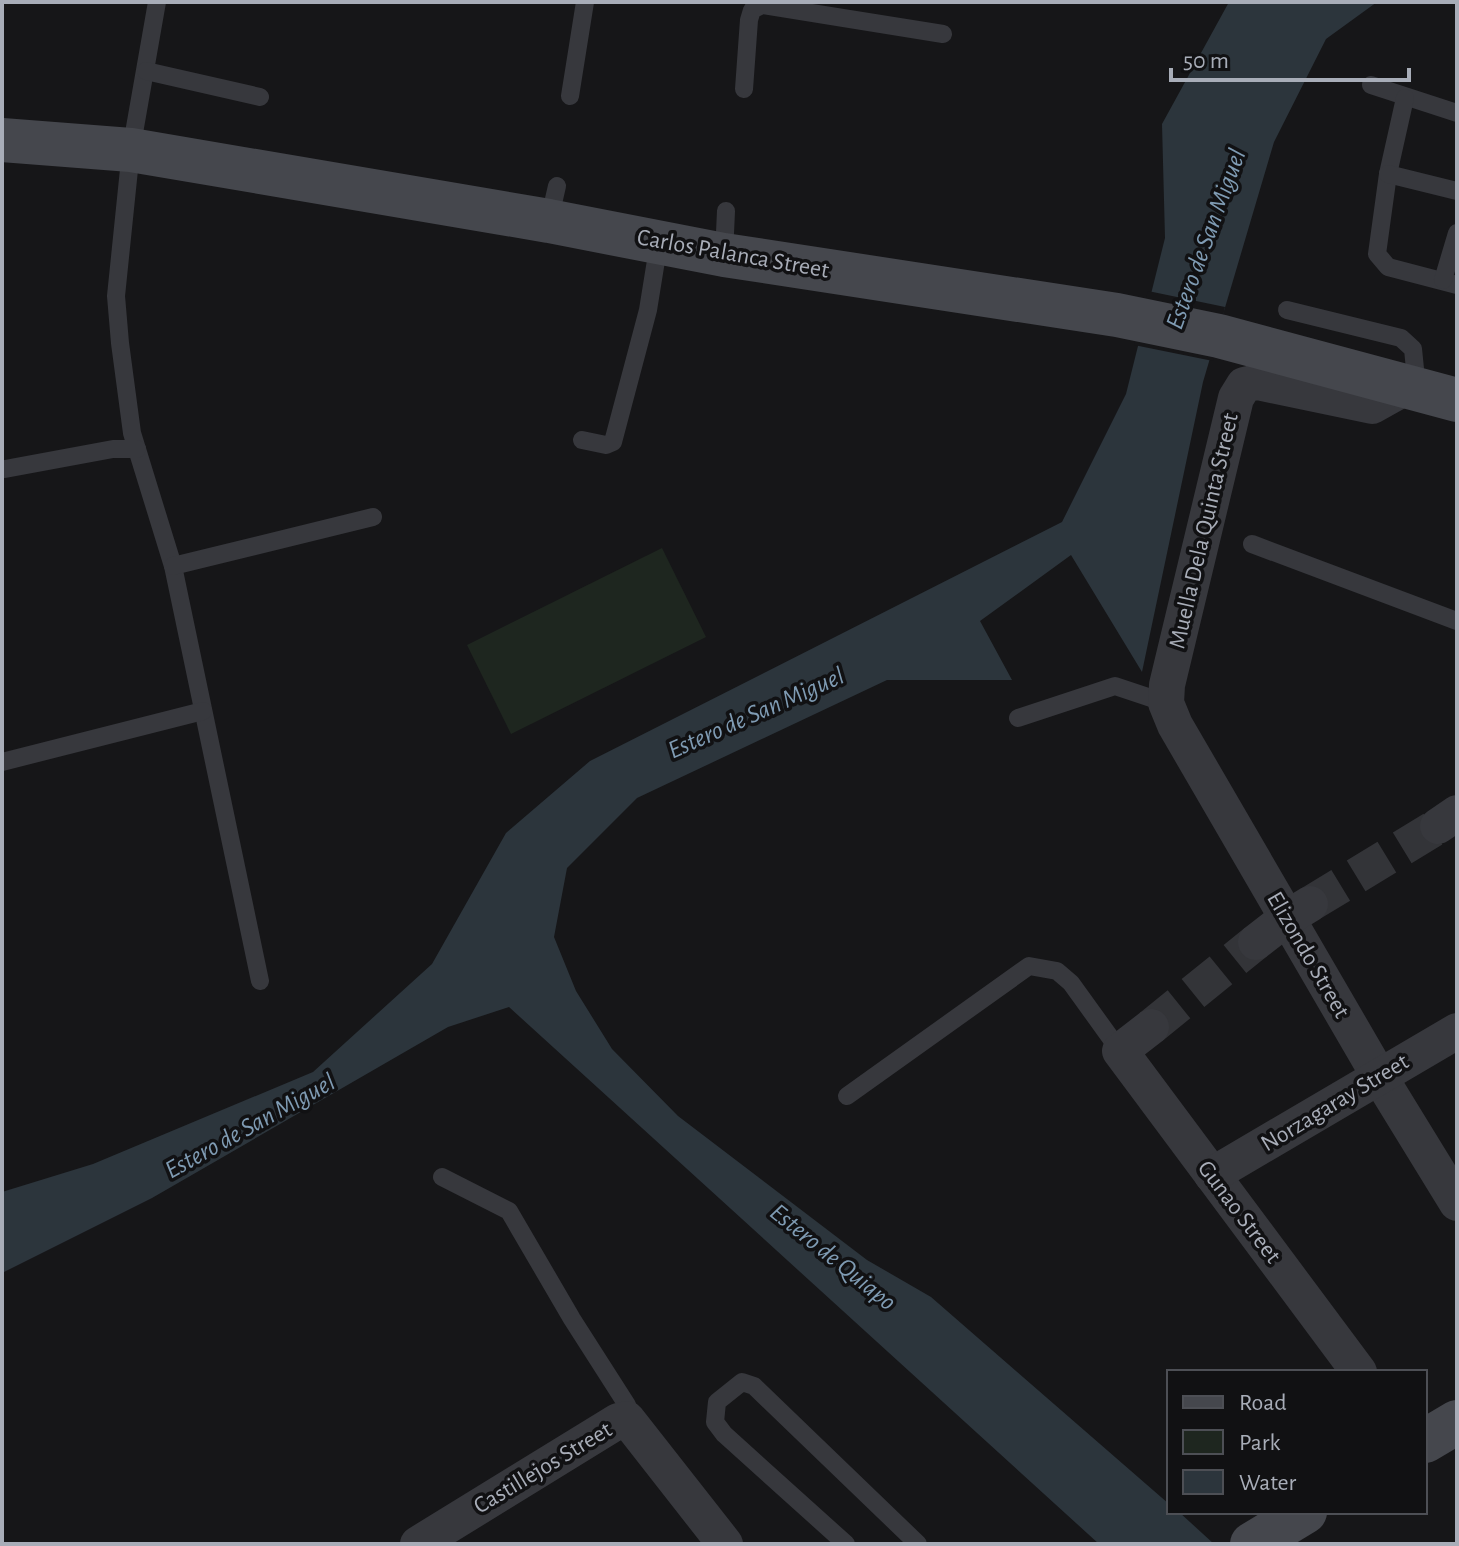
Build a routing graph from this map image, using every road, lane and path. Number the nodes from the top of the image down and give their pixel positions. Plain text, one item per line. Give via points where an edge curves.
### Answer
1 (157, 2) edge
2 (585, 2) edge
3 (943, 34) dead end
4 (146, 71) junction
5 (1371, 85) dead end
6 (744, 89) dead end
7 (570, 96) dead end
8 (260, 97) dead end
9 (1405, 98) junction
10 (1457, 113) edge
11 (2, 140) edge
12 (131, 150) junction
13 (1388, 174) junction
14 (1457, 191) edge
15 (726, 211) dead end
16 (1457, 233) edge
17 (659, 242) junction
18 (724, 255) junction
19 (1450, 283) edge
20 (1287, 310) dead end
21 (1406, 387) junction
22 (1457, 400) edge
23 (582, 440) dead end
24 (137, 449) junction
25 (5, 469) dead end
26 (373, 517) dead end
27 (1252, 544) dead end
28 (173, 566) junction
29 (1457, 621) edge
30 (1166, 703) junction
31 (203, 711) junction
32 (1018, 718) dead end
33 (2, 762) edge
34 (1298, 911) junction
35 (1256, 942) tunnel mouth
36 (260, 981) dead end
37 (1151, 1027) tunnel mouth
38 (1457, 1031) edge
39 (1120, 1051) junction
40 (1379, 1076) junction
41 (847, 1096) dead end
42 (1212, 1175) junction
43 (442, 1177) dead end
44 (1457, 1203) edge
45 (1358, 1370) edge
46 (627, 1419) junction
47 (1457, 1422) edge
48 (1427, 1440) edge
49 (1302, 1514) edge
50 (1254, 1543) edge
51 (418, 1544) edge
52 (725, 1544) edge
53 (846, 1544) edge
54 (918, 1544) edge

1 - 4 lane
2 - 7 lane
3 - 6 lane via 762,5 752,10 749,20
4 - 8 lane
4 - 12 lane
5 - 9 lane
9 - 10 lane
9 - 13 lane
11 - 12 street, Carlos Palanca Street
12 - 17 street, Carlos Palanca Street via 553,204
12 - 24 lane via 116,296
13 - 14 lane
13 - 19 lane via 1377,254 1388,267
15 - 18 lane
16 - 19 lane
17 - 18 street, Carlos Palanca Street
17 - 23 lane via 648,310 613,442
18 - 21 street, Carlos Palanca Street via 1117,315 1219,336
20 - 21 lane via 1401,338 1413,349 1415,369
21 - 22 street, Carlos Palanca Street
21 - 30 street, Muella Dela Quinta Street via 1372,406 1257,382 1244,385 1236,398
24 - 25 lane
24 - 28 lane
26 - 28 lane
27 - 29 lane
28 - 31 lane
30 - 32 lane via 1115,686
30 - 34 street, Elizondo Street via 1182,737
31 - 33 lane
31 - 36 lane
34 - 35 street
34 - 40 street, Elizondo Street
37 - 39 street
38 - 40 street, Norzagaray Street
39 - 41 lane via 1064,977 1029,966
39 - 42 street, Gunao Street
40 - 42 street, Norzagaray Street
40 - 44 street, Elizondo Street
42 - 45 street, Gunao Street
43 - 46 lane via 509,1211 627,1405
46 - 51 street, Castillejos Street
46 - 52 street
47 - 48 street
49 - 50 street
53 - 54 lane via 715,1422 717,1402 742,1382 754,1386

